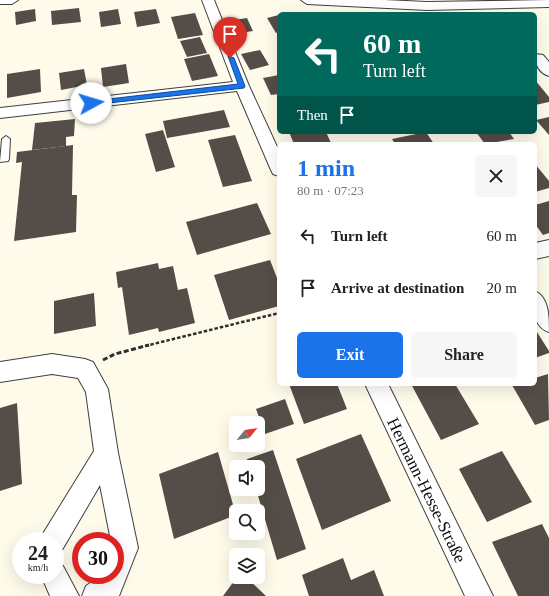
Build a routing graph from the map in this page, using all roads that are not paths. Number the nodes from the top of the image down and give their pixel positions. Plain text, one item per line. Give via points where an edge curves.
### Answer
1 (0, 0) edge
2 (12, 0) edge
3 (194, 0) edge
4 (208, 0) edge
5 (221, 0) edge
6 (307, 0) edge
7 (426, 3) edge
8 (549, 3) edge
9 (538, 58) dead end
10 (549, 71) edge
11 (242, 86) junction
12 (0, 113) edge
13 (6, 139) dead end
14 (0, 159) edge
15 (277, 165) edge
16 (537, 303) edge
17 (549, 323) edge
18 (0, 372) edge
19 (377, 386) edge
20 (106, 453) junction
21 (58, 532) edge
22 (122, 532) edge
23 (58, 584) edge
24 (111, 584) edge
25 (65, 596) edge
26 (96, 596) edge
27 (479, 596) edge

1 - 2 street
3 - 4 street
4 - 5 street
4 - 11 street
6 - 7 street
7 - 8 street
9 - 10 street
11 - 12 street
11 - 15 street
13 - 14 lane via 5,159
16 - 17 street
18 - 20 street via 52,364 84,369 97,389
19 - 27 street, Hermann-Hesse-Straße
20 - 21 street
20 - 22 street
23 - 25 street
24 - 26 street

